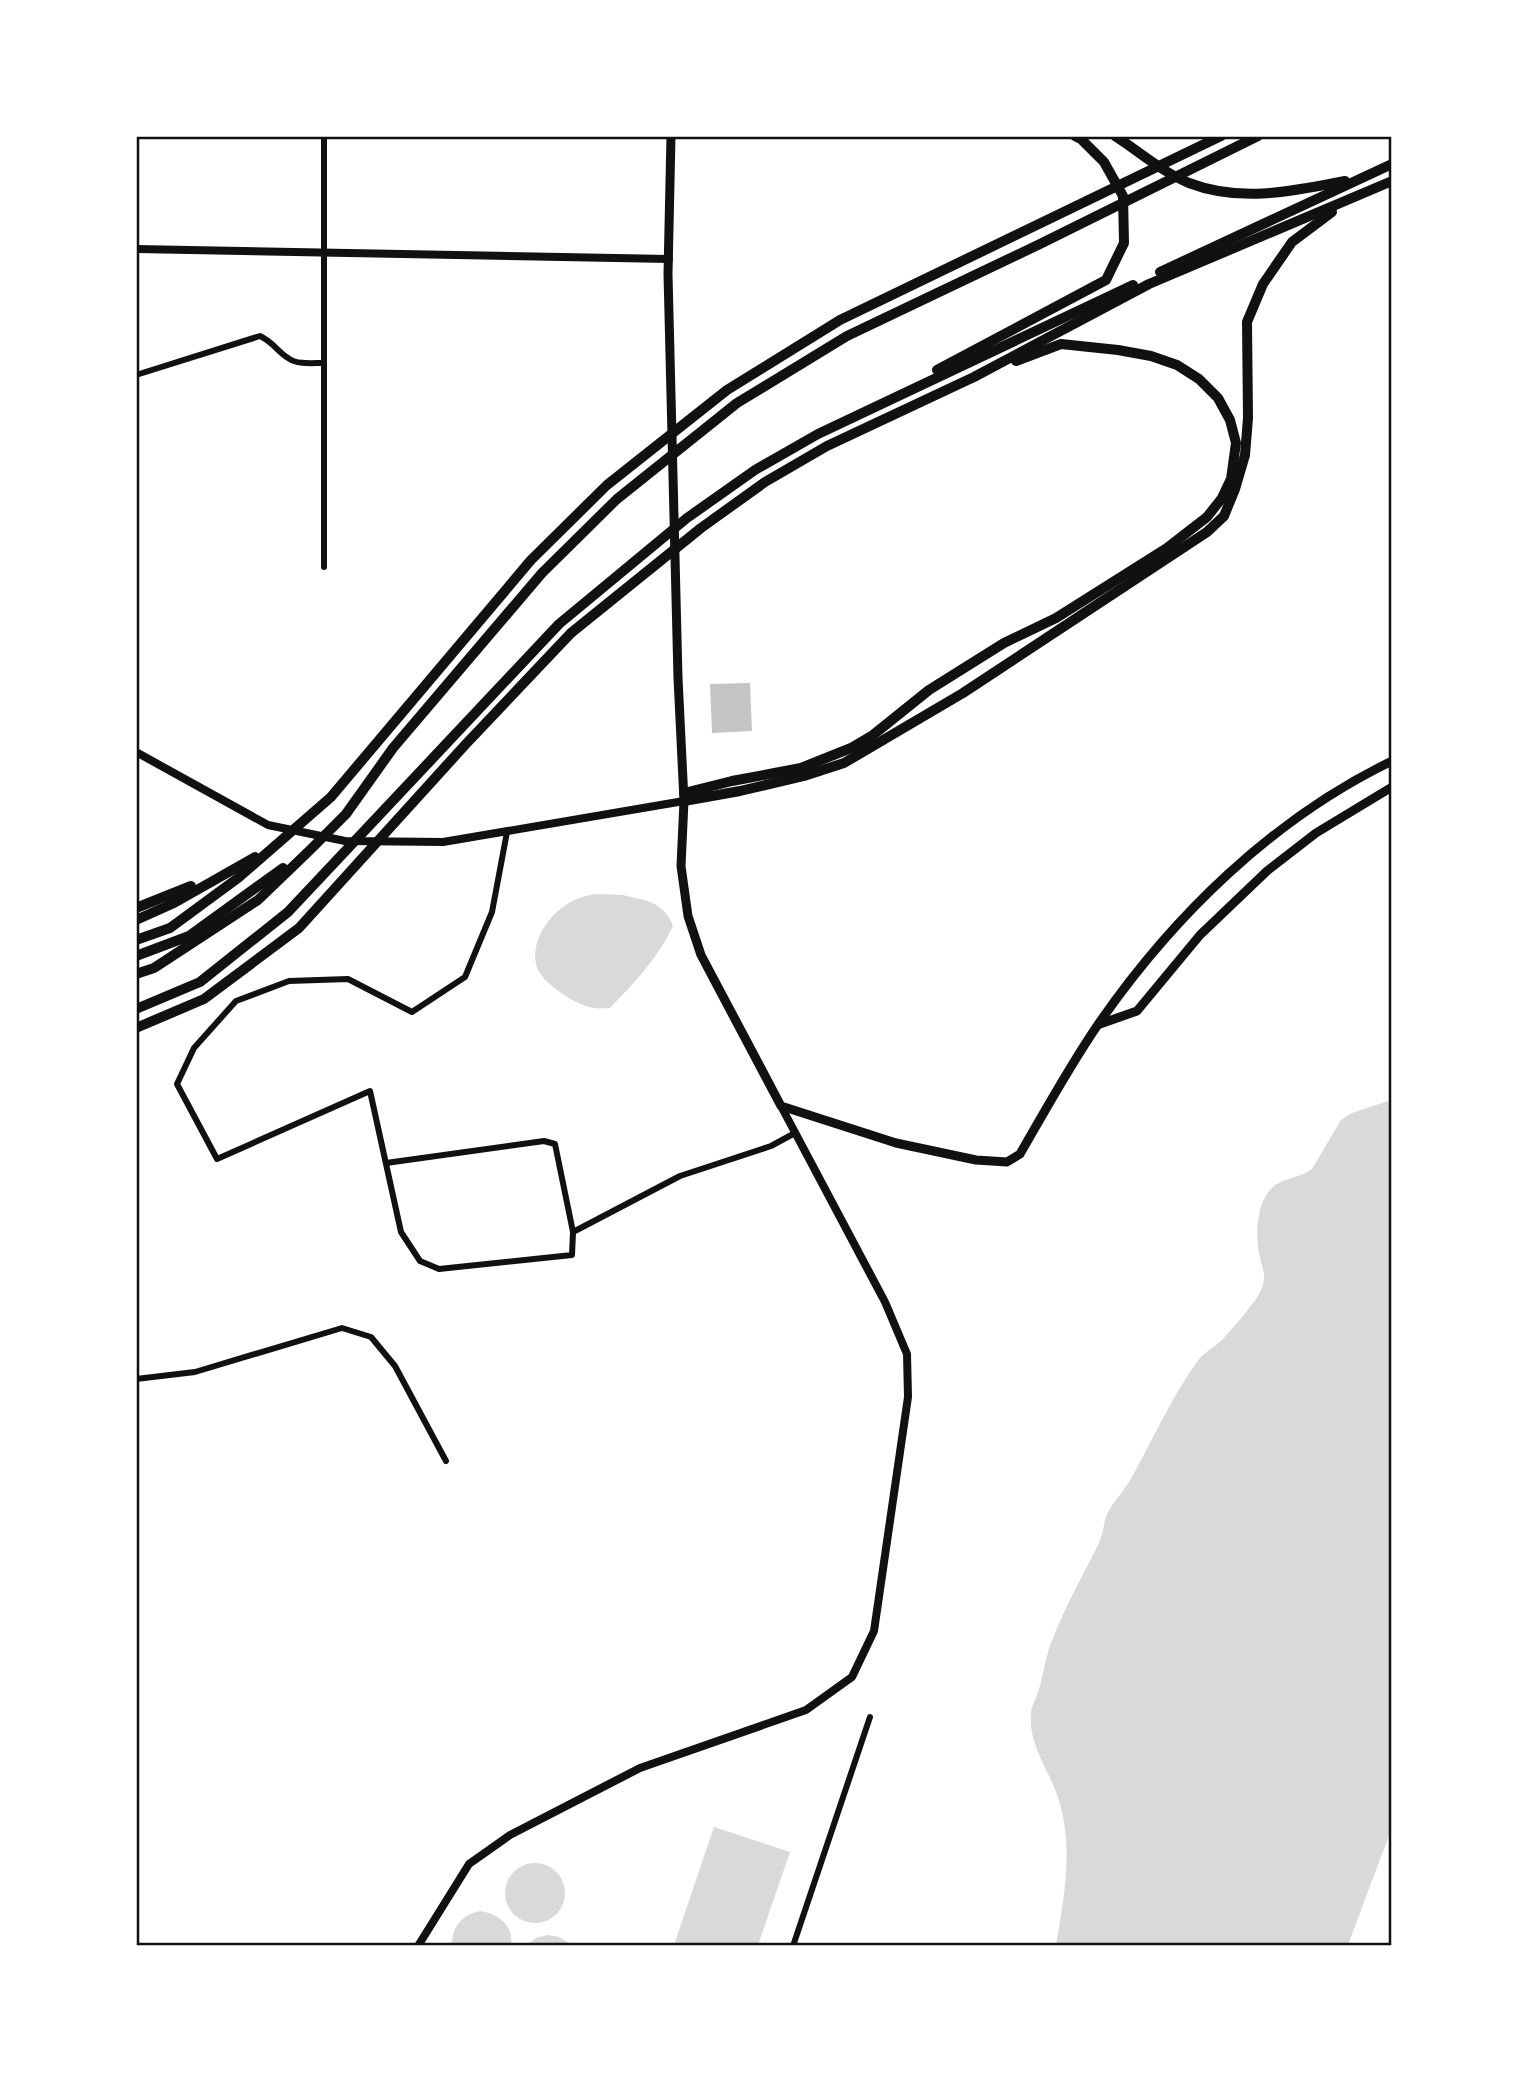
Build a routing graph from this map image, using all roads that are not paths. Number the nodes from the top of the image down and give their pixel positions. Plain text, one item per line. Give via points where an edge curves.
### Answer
1 (324, 136) edge
2 (671, 136) edge
3 (1075, 136) edge
4 (1115, 136) edge
5 (1221, 136) edge
6 (1258, 136) edge
7 (1391, 164) edge
8 (1362, 177) junction
9 (1391, 181) edge
10 (1342, 203) junction
11 (136, 249) edge
12 (323, 253) junction
13 (669, 259) junction
14 (968, 358) junction
15 (323, 363) junction
16 (136, 375) edge
17 (974, 377) junction
18 (324, 567) dead end
19 (136, 752) edge
20 (1391, 761) edge
21 (1391, 787) edge
22 (684, 797) junction
23 (507, 832) junction
24 (275, 845) junction
25 (310, 850) junction
26 (136, 908) edge
27 (136, 920) edge
28 (136, 940) edge
29 (136, 956) edge
30 (136, 974) edge
31 (136, 1009) edge
32 (1098, 1025) junction
33 (136, 1028) edge
34 (781, 1105) junction
35 (795, 1133) junction
36 (386, 1163) junction
37 (573, 1233) junction
38 (136, 1379) edge
39 (446, 1461) dead end
40 (870, 1717) dead end
41 (418, 1945) edge
42 (793, 1945) edge

1 - 12 street
2 - 13 main road
3 - 14 highway via 1104,162 1123,196 1124,243 1106,280
4 - 8 highway via 1154,165 1189,183 1227,193 1272,194
5 - 24 highway via 840,320 727,390 607,485 531,560 331,797
6 - 25 highway via 847,336 737,403 617,499 542,573 393,748 346,814
7 - 8 highway
8 - 14 highway
9 - 10 highway
10 - 17 highway via 1149,284
10 - 22 highway via 1292,243 1263,284 1247,322 1245,455 1224,516 1207,532 963,694 844,763 740,791
11 - 12 street
12 - 13 street
12 - 15 street
13 - 22 main road
14 - 31 highway via 755,470 687,518 559,624 288,912 200,982
15 - 16 street via 295,362 260,336
15 - 18 street
17 - 22 highway via 1061,344 1151,356 1177,366 1218,398 1230,420 1236,443 1231,479 1222,498 1191,531 1077,605 929,690 851,748 801,768 733,781
17 - 33 highway via 827,446 765,482 701,528 571,634 299,928 204,999
19 - 23 street via 268,825 345,841 443,842
20 - 32 main road via 1303,814 1228,874 1162,943
21 - 32 main road via 1316,833 1259,877 1200,935 1137,1011
22 - 23 street via 651,808
22 - 34 main road via 681,866 688,916 701,955
23 - 36 street via 492,912 465,977 412,1012 348,979 289,981 236,1001 194,1048 177,1084 217,1160 370,1091
24 - 26 highway
24 - 27 highway
24 - 28 highway via 170,928
25 - 29 highway via 189,936
25 - 30 highway via 258,900 154,968
32 - 34 main road via 1020,1154 1007,1162 896,1143
34 - 35 street
35 - 37 street via 771,1146 680,1176
35 - 41 street via 885,1302 907,1354 908,1397 874,1631 852,1677 806,1710 640,1768 510,1835 469,1864
36 - 37 street via 544,1141 555,1144
36 - 37 street via 401,1232 419,1261 439,1269 572,1255
38 - 39 street via 195,1371 342,1328 371,1337 395,1366
40 - 42 street

